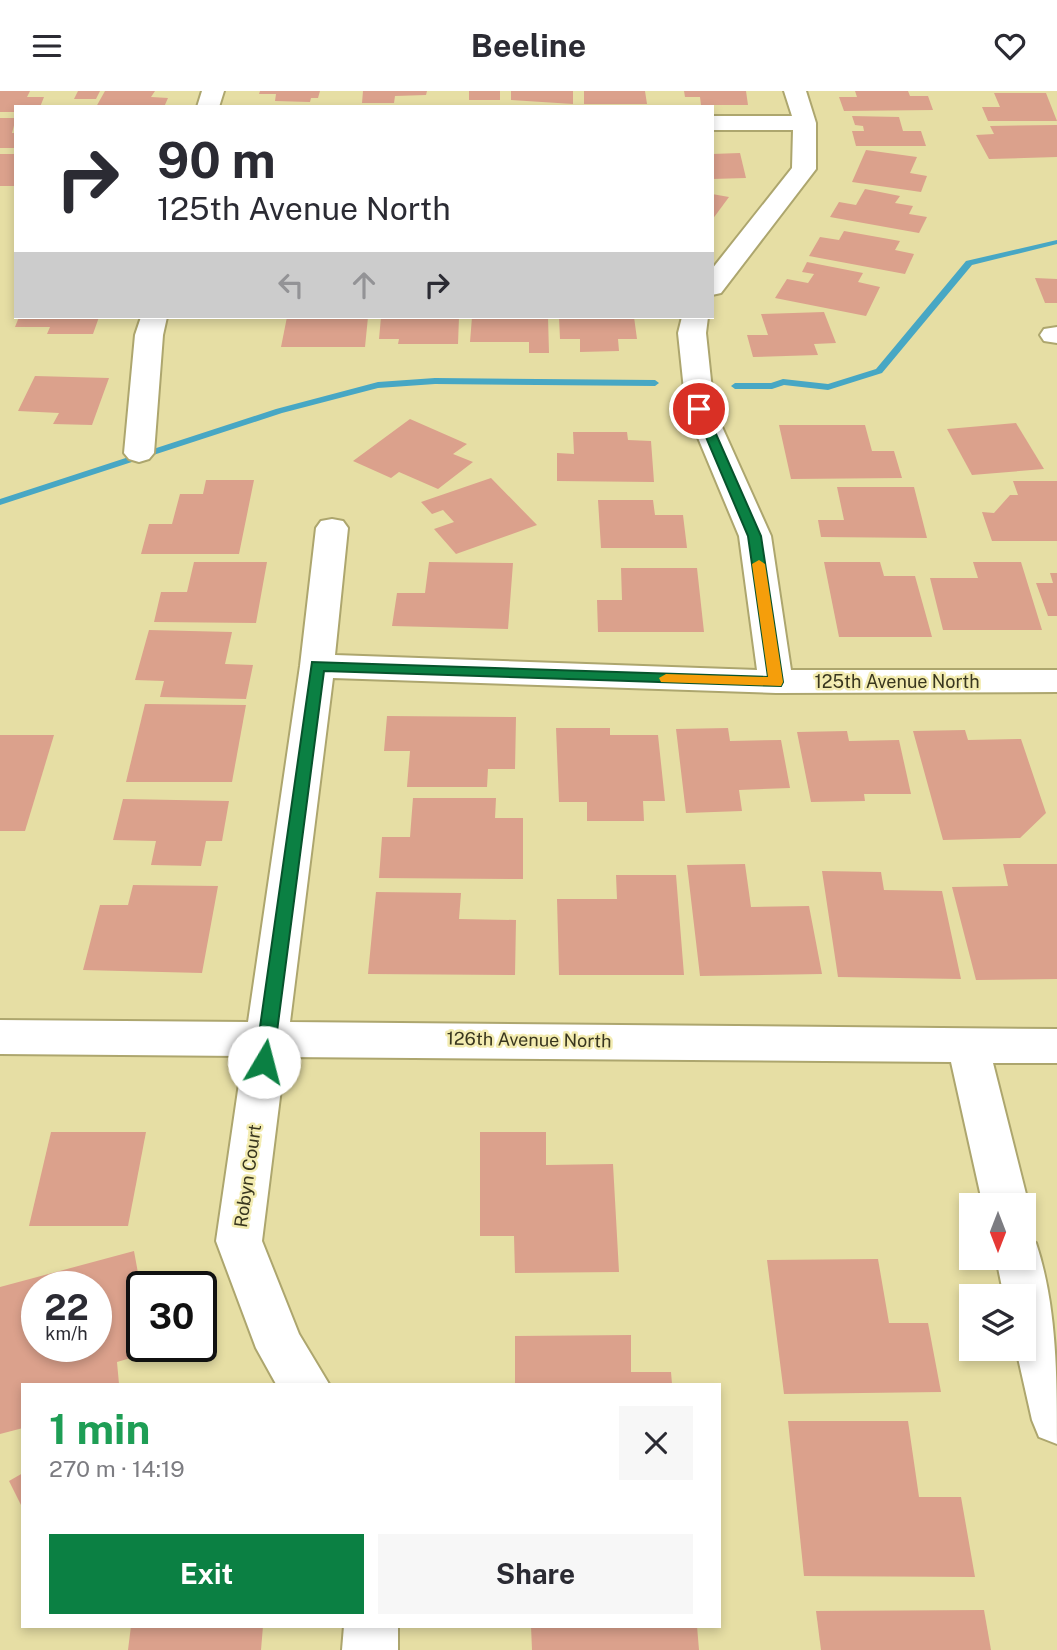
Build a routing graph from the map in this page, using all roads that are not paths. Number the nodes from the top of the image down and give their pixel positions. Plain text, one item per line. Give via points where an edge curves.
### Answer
1 (795, 91) edge
2 (714, 123) edge
3 (805, 123) junction
4 (714, 284) edge
5 (153, 319) edge
6 (695, 319) edge
7 (139, 453) dead end
8 (332, 528) dead end
9 (317, 666) junction
10 (1057, 681) edge
11 (776, 682) junction
12 (0, 1037) edge
13 (267, 1037) junction
14 (968, 1045) junction
15 (1057, 1046) edge
16 (1003, 1193) edge
17 (1022, 1271) edge
18 (303, 1383) edge
19 (1057, 1420) edge
20 (371, 1628) edge
21 (370, 1650) edge

1 - 3 street
2 - 3 street
3 - 4 street via 804,169
5 - 7 street
6 - 11 street via 699,409 755,536
8 - 9 street, Robyn Court
9 - 11 street, 125th Avenue North
9 - 13 street, Robyn Court
10 - 11 street, 125th Avenue North
12 - 13 street, 126th Avenue North
13 - 14 street, 126th Avenue North
13 - 18 street, Robyn Court via 239,1241 280,1347
14 - 15 street, 126th Avenue North
14 - 16 street
17 - 19 street
20 - 21 street

